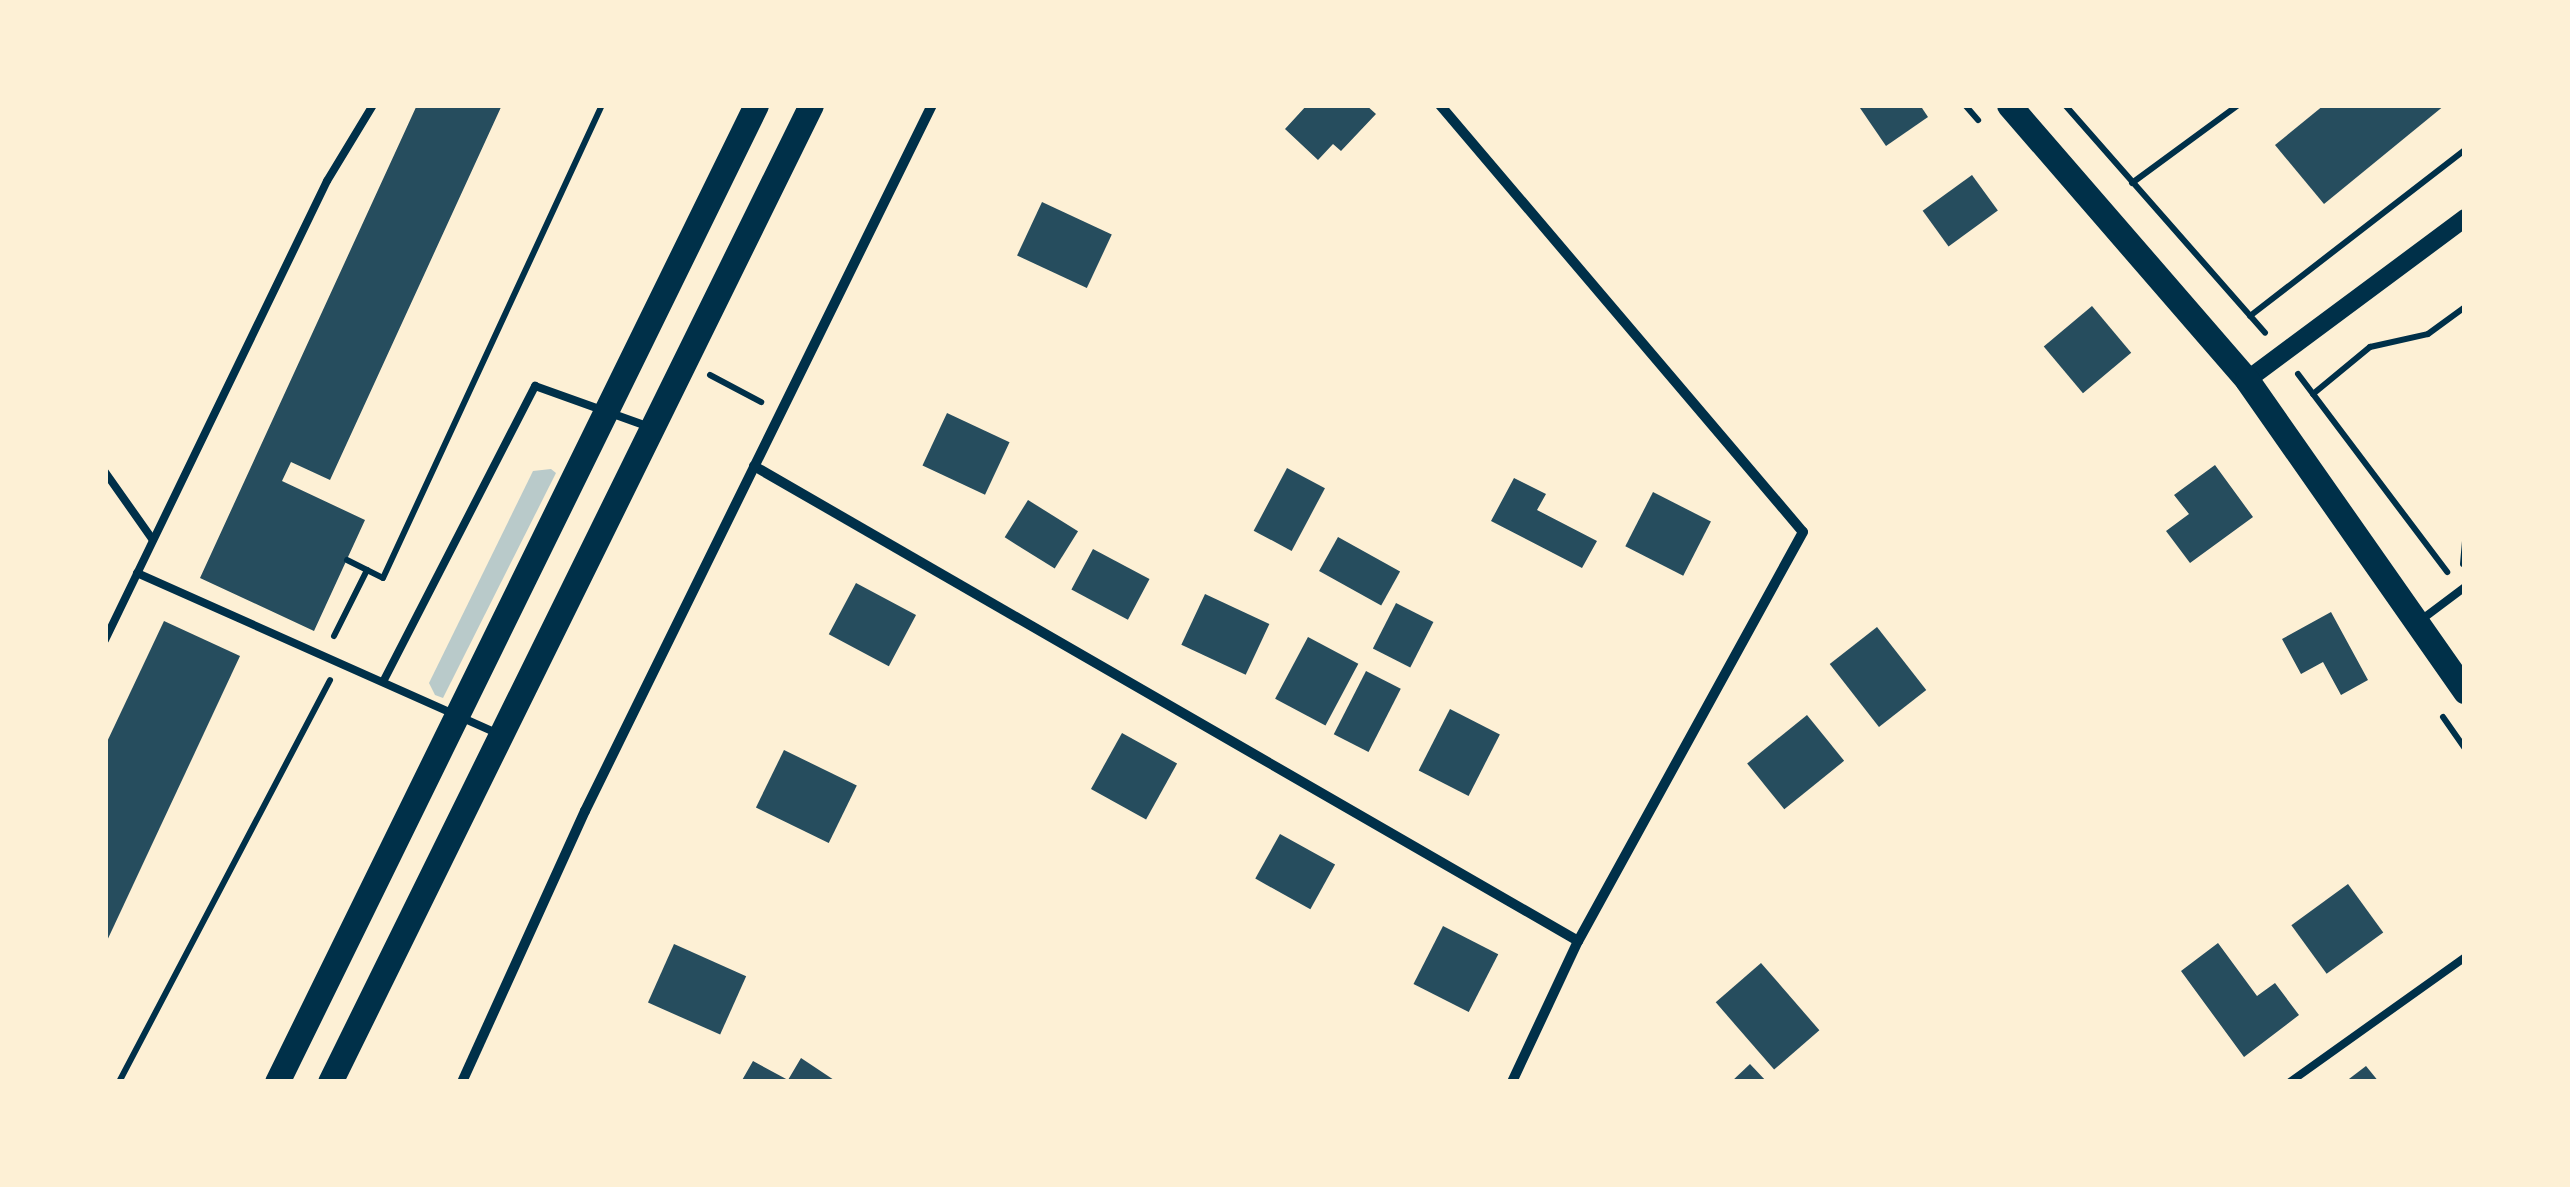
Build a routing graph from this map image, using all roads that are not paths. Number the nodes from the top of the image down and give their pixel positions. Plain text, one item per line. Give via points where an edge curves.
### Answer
1 (373, 105) edge
2 (756, 105) edge
3 (812, 105) edge
4 (932, 105) edge
5 (1440, 105) edge
6 (2009, 105) edge
7 (2465, 218) edge
8 (2247, 380) junction
9 (606, 408) junction
10 (653, 429) junction
11 (754, 466) junction
12 (105, 472) edge
13 (153, 540) junction
14 (137, 573) junction
15 (2465, 587) edge
16 (2418, 623) junction
17 (105, 640) edge
18 (384, 680) junction
19 (2465, 691) edge
20 (458, 712) junction
21 (502, 736) junction
22 (1578, 941) junction
23 (2465, 957) edge
24 (277, 1082) edge
25 (330, 1082) edge
26 (462, 1082) edge
27 (1512, 1082) edge
28 (2290, 1082) edge

1 - 13 lane via 327,181
2 - 9 main road
3 - 10 main road
4 - 11 street
5 - 22 street via 1803,532
6 - 8 main road
7 - 8 street
8 - 16 main road
9 - 10 lane
9 - 18 lane via 535,386
9 - 20 main road
10 - 21 main road
11 - 22 street
11 - 26 street
12 - 13 lane
13 - 14 lane
14 - 17 lane
14 - 18 lane
15 - 16 lane
16 - 19 main road
18 - 20 lane
20 - 21 lane
20 - 24 main road
21 - 25 main road
22 - 27 street
23 - 28 lane

